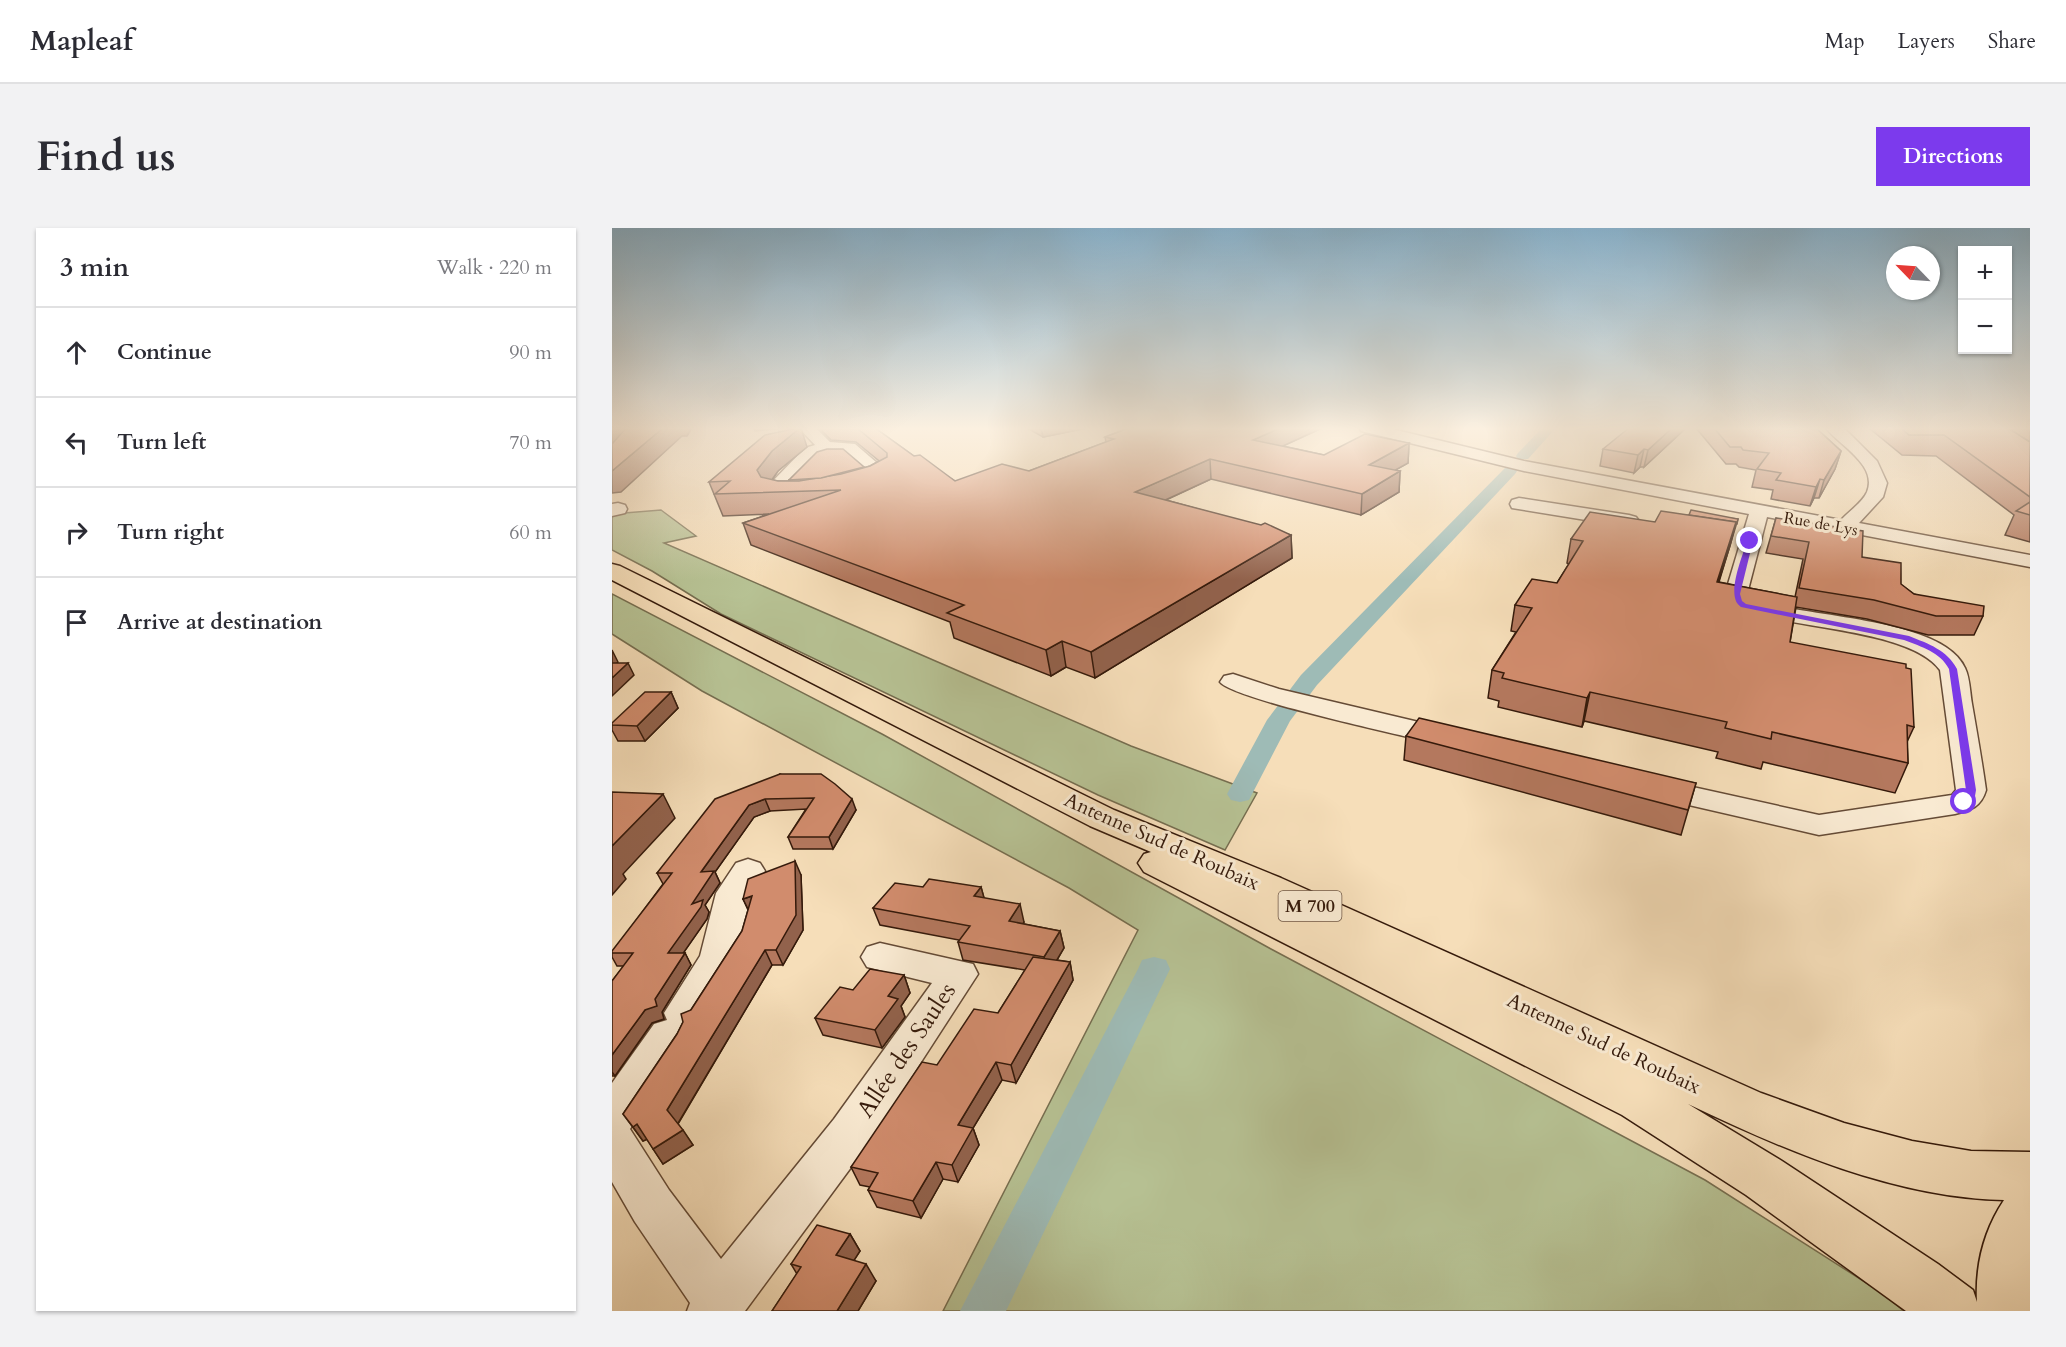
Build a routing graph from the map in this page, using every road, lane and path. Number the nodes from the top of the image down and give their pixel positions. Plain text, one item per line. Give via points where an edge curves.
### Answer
1 (785, 479) edge
2 (875, 479) edge
3 (1591, 479) edge
4 (1877, 479) edge
5 (841, 486) edge
6 (821, 490) edge
7 (1519, 504) dead end
8 (1759, 511) junction
9 (1647, 524) edge
10 (1845, 527) junction
11 (2030, 561) edge
12 (612, 571) edge
13 (612, 581) edge
14 (1233, 682) dead end
15 (1472, 744) edge
16 (1621, 780) edge
17 (748, 871) dead end
18 (880, 957) dead end
19 (612, 1119) edge
20 (612, 1140) edge
21 (2030, 1176) edge
22 (2030, 1208) edge
23 (717, 1306) edge
24 (1952, 1311) edge
25 (2007, 1311) edge

1 - 6 street via 774,490 777,494
2 - 5 street
3 - 8 street, Rue de Lys
4 - 10 street via 1873,497
7 - 9 street
8 - 10 street, Rue de Lys
8 - 16 street via 1738,539 1738,602 1906,638 1947,658 1953,669 1970,796 1955,804 1819,825
10 - 11 street, Rue de Lys
12 - 21 highway, Antenne Sud de Roubaix / M 700 via 1101,818 1267,887 1763,1116 1844,1146 1912,1165 1971,1175
13 - 24 highway, Antenne Sud de Roubaix / M 700 via 1128,848 1639,1100 1764,1178
14 - 15 street via 1271,695
17 - 19 street via 734,893 718,958
18 - 23 street, Allée des Saules via 958,974 850,1133
20 - 23 street
22 - 25 highway via 2019,1224 2007,1257

